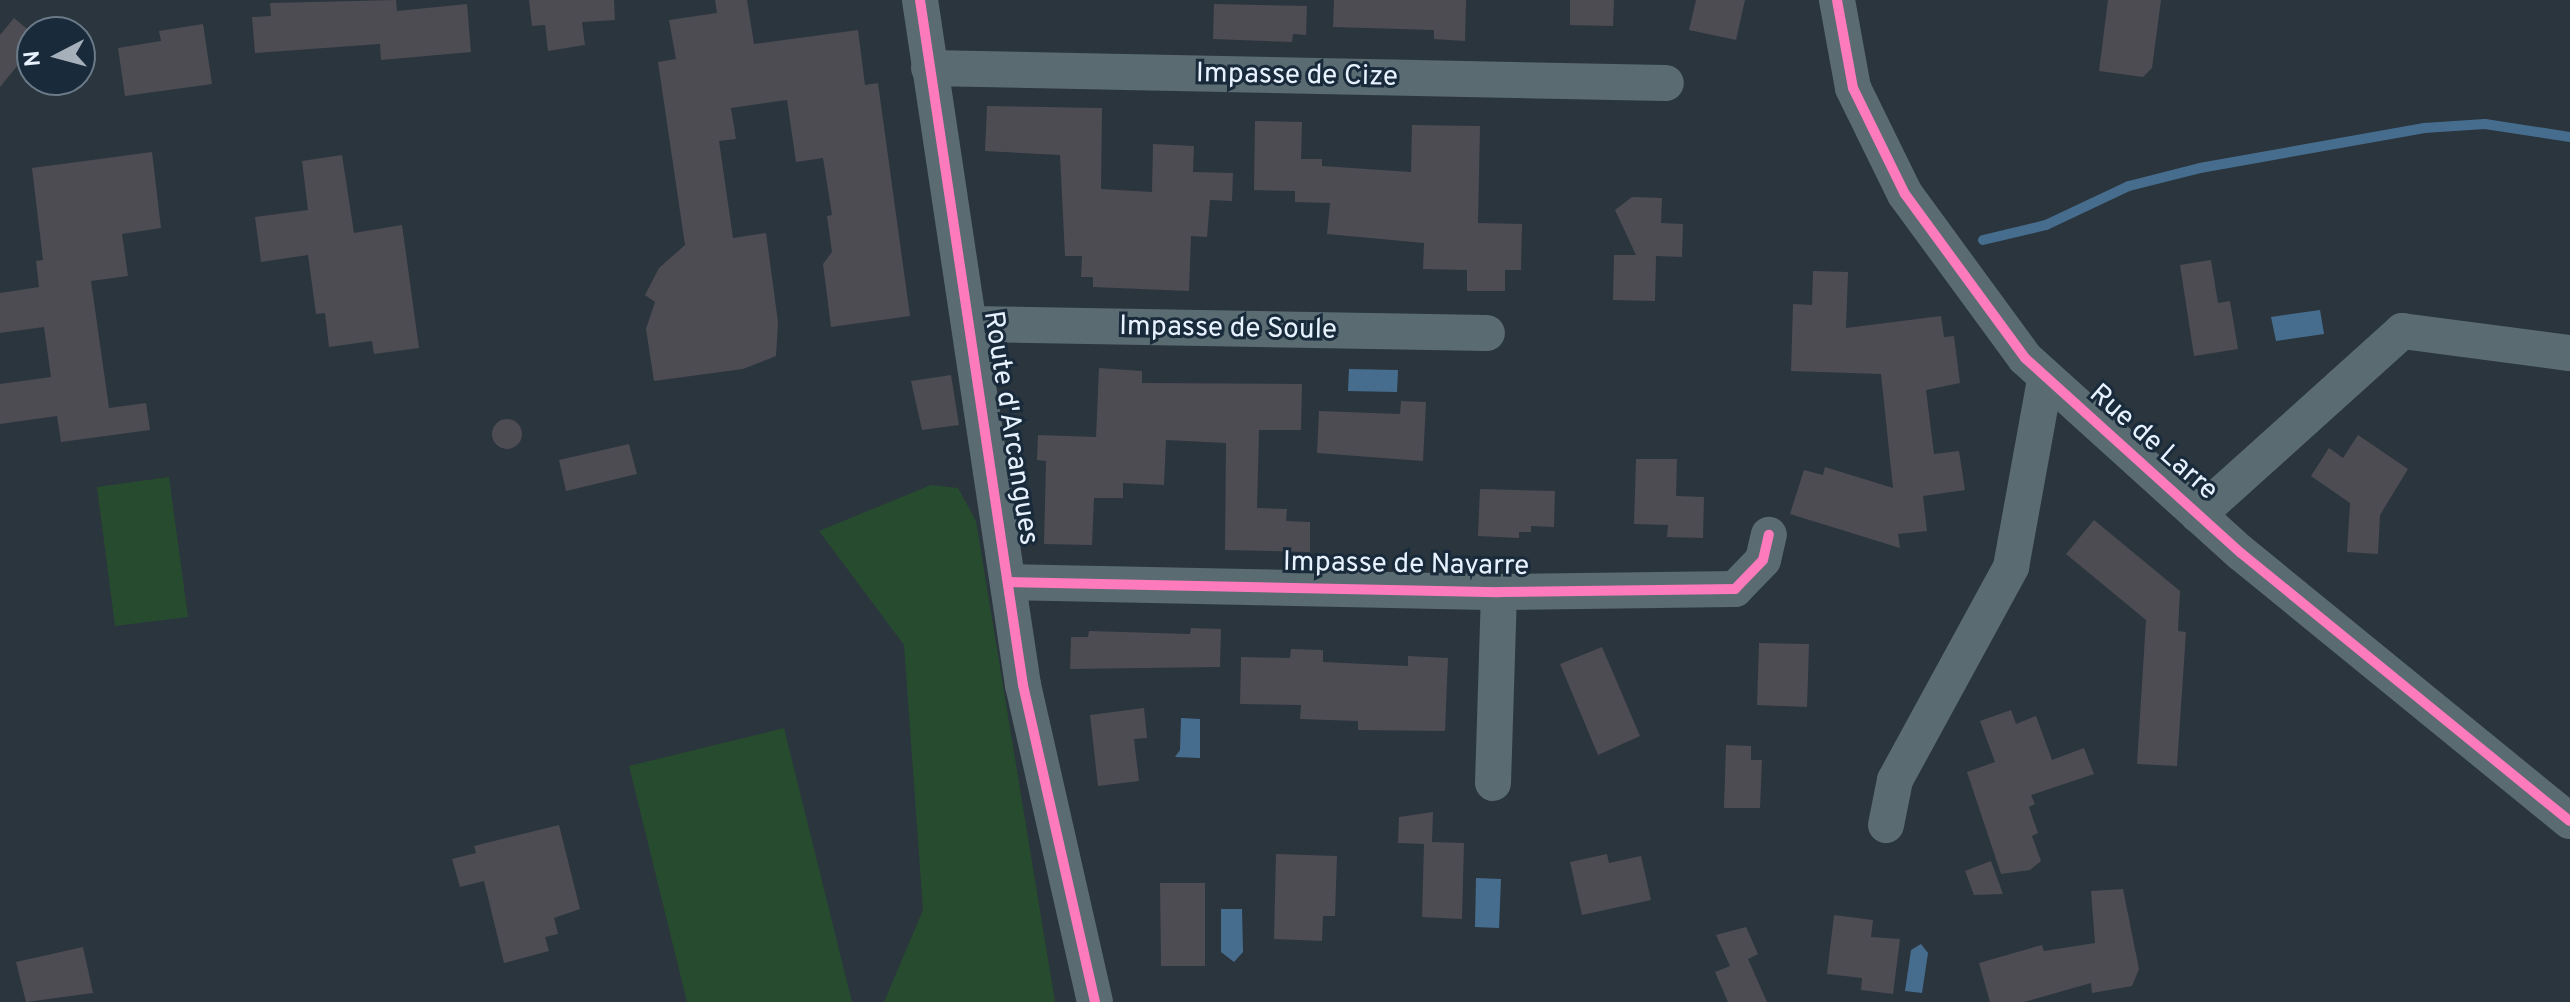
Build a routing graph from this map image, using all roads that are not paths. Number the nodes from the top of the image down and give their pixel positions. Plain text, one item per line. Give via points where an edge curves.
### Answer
1 (920, 0) edge
2 (1837, 0) edge
3 (929, 68) junction
4 (1666, 83) dead end
5 (969, 324) junction
6 (1487, 333) dead end
7 (2570, 353) edge
8 (2045, 380) junction
9 (2198, 515) junction
10 (1769, 535) dead end
11 (1009, 582) junction
12 (1499, 592) junction
13 (1493, 783) dead end
14 (2570, 821) edge
15 (1886, 825) dead end
16 (1095, 1002) edge

1 - 3 street, Route d'Arcangues
2 - 8 street, Rue de Larre via 1853,88 1905,194
3 - 4 street, Impasse de Cize
3 - 5 street, Route d'Arcangues
5 - 6 street, Impasse de Soule
5 - 11 street, Route d'Arcangues
7 - 9 street via 2402,331
8 - 9 street, Rue de Larre
8 - 15 street via 2011,567 1895,780
9 - 14 street, Rue de Larre
10 - 12 street, Impasse de Navarre via 1763,560 1735,589
11 - 12 street, Impasse de Navarre
11 - 16 street, Route d'Arcangues via 1045,790
12 - 13 street

